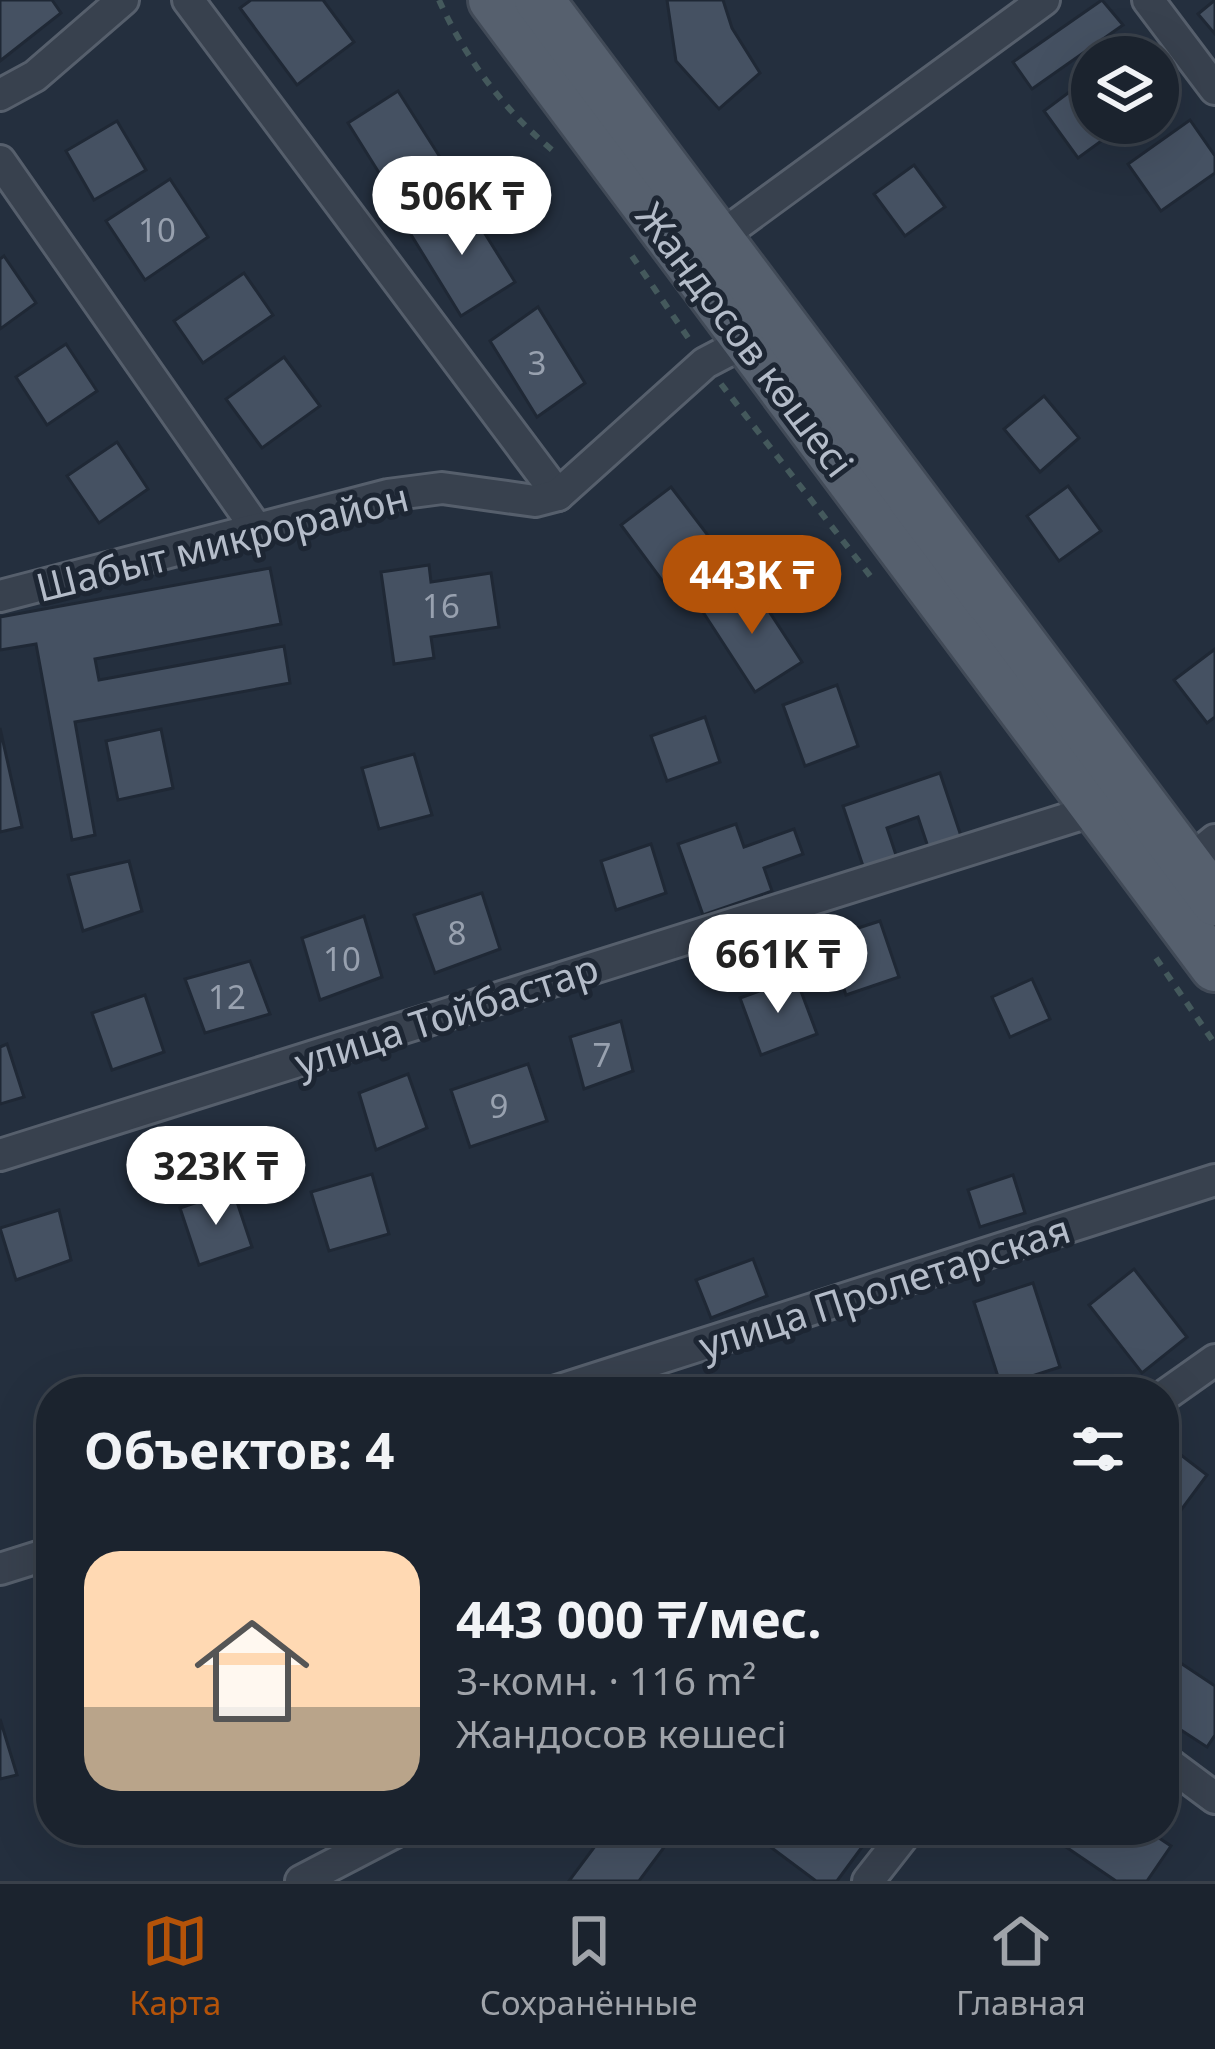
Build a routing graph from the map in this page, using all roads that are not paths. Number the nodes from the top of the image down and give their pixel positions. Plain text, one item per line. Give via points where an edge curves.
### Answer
1 (123, 0) edge
2 (188, 0) edge
3 (493, 0) edge
4 (539, 0) edge
5 (1044, 0) edge
6 (1148, 0) edge
7 (1215, 89) edge
8 (0, 95) edge
9 (0, 161) edge
10 (704, 249) junction
11 (747, 341) junction
12 (558, 495) junction
13 (256, 528) junction
14 (0, 596) edge
15 (1098, 809) junction
16 (1186, 864) edge
17 (1215, 901) edge
18 (1215, 967) edge
19 (0, 1155) edge
20 (1215, 1180) edge
21 (1203, 1369) edge
22 (601, 1377) edge
23 (1215, 1397) edge
24 (36, 1558) edge
25 (0, 1569) edge
26 (1179, 1771) edge
27 (1215, 1798) edge
28 (370, 1845) edge
29 (896, 1845) edge
30 (301, 1881) edge
31 (868, 1881) edge

1 - 8 street via 35,76
2 - 12 street
3 - 10 main road, Жандосов көшесі
4 - 10 main road, Жандосов көшесі
5 - 10 street
6 - 7 street
9 - 13 street
10 - 11 main road, Жандосов көшесі
10 - 16 main road, Жандосов көшесі
11 - 12 street via 705,363
11 - 15 main road, Жандосов көшесі
12 - 13 street, Шабыт микрорайон via 496,500 442,488
13 - 14 street, Шабыт микрорайон
15 - 16 main road, Жандосов көшесі
15 - 19 street, улица Тойбастар
16 - 17 main road, Жандосов көшесі
16 - 18 main road, Жандосов көшесі
20 - 22 street, улица Пролетарская
21 - 23 street
24 - 25 street
26 - 27 street
28 - 30 street
29 - 31 street

